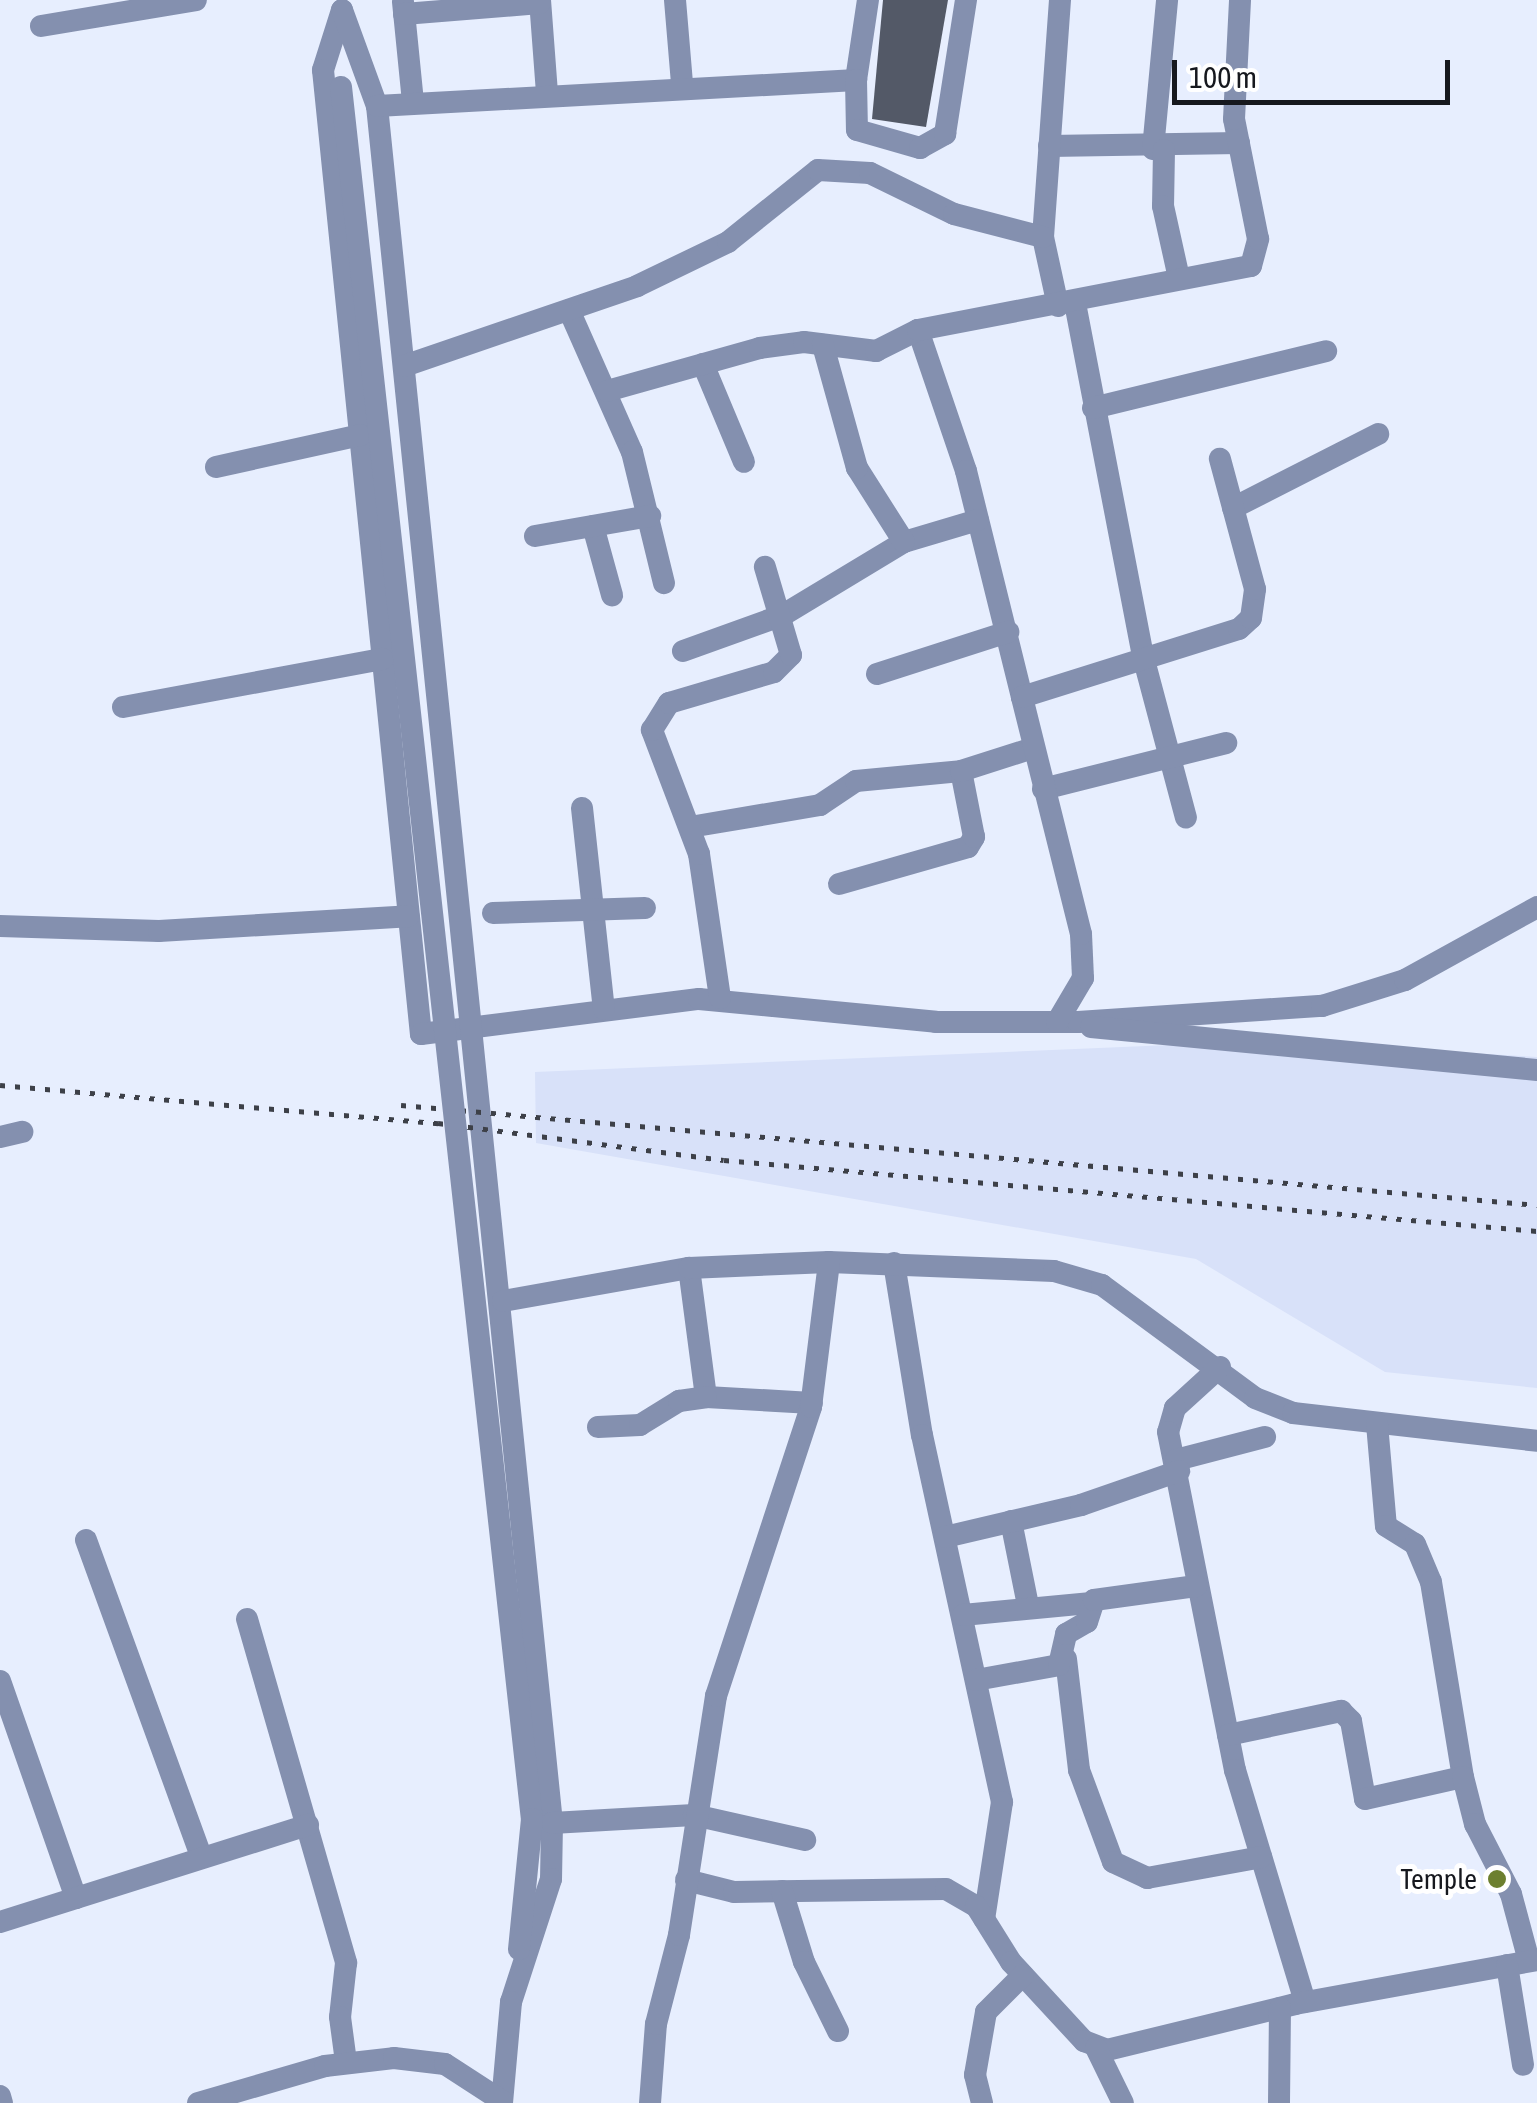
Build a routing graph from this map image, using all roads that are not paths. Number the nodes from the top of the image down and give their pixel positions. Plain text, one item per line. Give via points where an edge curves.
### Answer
1 (196, 0) edge
2 (675, 0) edge
3 (868, 0) edge
4 (966, 0) edge
5 (1060, 0) edge
6 (1167, 0) edge
7 (1240, 0) edge
8 (540, 1) edge
9 (343, 5) edge
10 (403, 7) edge
11 (41, 26) dead end
12 (856, 80) junction
13 (682, 84) junction
14 (548, 94) junction
15 (414, 103) junction
16 (378, 106) junction
17 (1238, 143) junction
18 (1049, 146) junction
19 (1159, 150) junction
20 (1043, 238) junction
21 (1179, 278) junction
22 (1067, 305) junction
23 (569, 310) junction
24 (918, 330) junction
25 (823, 345) junction
26 (1326, 351) dead end
27 (703, 364) junction
28 (404, 366) junction
29 (608, 391) junction
30 (1093, 408) junction
31 (1378, 434) dead end
32 (360, 435) junction
33 (1220, 459) dead end
34 (744, 462) dead end
35 (216, 467) dead end
36 (1233, 508) junction
37 (650, 516) junction
38 (978, 520) junction
39 (593, 526) junction
40 (535, 536) dead end
41 (904, 542) junction
42 (765, 568) dead end
43 (664, 584) dead end
44 (612, 595) dead end
45 (783, 615) junction
46 (1008, 632) junction
47 (684, 651) dead end
48 (383, 658) junction
49 (1144, 660) junction
50 (878, 674) dead end
51 (1022, 698) junction
52 (123, 707) dead end
53 (1226, 743) dead end
54 (1032, 748) junction
55 (1170, 757) junction
56 (961, 771) junction
57 (1043, 789) junction
58 (582, 808) dead end
59 (1186, 818) dead end
60 (690, 826) junction
61 (839, 884) dead end
62 (592, 907) junction
63 (645, 908) dead end
64 (493, 913) dead end
65 (1533, 914) edge
66 (409, 916) junction
67 (0, 926) edge
68 (720, 998) junction
69 (604, 1010) junction
70 (1063, 1022) junction
71 (475, 1026) junction
72 (1537, 1070) edge
73 (829, 1262) junction
74 (894, 1262) junction
75 (689, 1268) junction
76 (503, 1301) junction
77 (1220, 1367) junction
78 (706, 1396) junction
79 (812, 1402) junction
80 (1376, 1424) junction
81 (598, 1427) dead end
82 (1265, 1437) dead end
83 (1537, 1441) edge
84 (1178, 1466) junction
85 (1011, 1522) junction
86 (945, 1537) junction
87 (86, 1540) dead end
88 (1196, 1586) junction
89 (1091, 1602) junction
90 (1028, 1605) junction
91 (963, 1615) junction
92 (247, 1619) dead end
93 (1066, 1659) junction
94 (0, 1680) edge
95 (976, 1680) junction
96 (1228, 1735) junction
97 (1463, 1776) junction
98 (694, 1815) junction
99 (552, 1823) junction
100 (308, 1824) junction
101 (805, 1840) dead end
102 (1260, 1857) junction
103 (202, 1858) junction
104 (686, 1880) junction
105 (782, 1892) junction
106 (76, 1898) junction
107 (984, 1919) junction
108 (0, 1922) edge
109 (1524, 1962) edge
110 (1023, 1975) junction
111 (511, 2002) junction
112 (1305, 2002) junction
113 (1280, 2008) junction
114 (838, 2031) dead end
115 (1096, 2048) junction
116 (346, 2062) junction
117 (1523, 2065) dead end
118 (502, 2102) edge
119 (198, 2103) edge
120 (650, 2103) edge
121 (982, 2103) edge
122 (1123, 2103) edge
123 (1279, 2103) edge

1 - 11 street
2 - 13 street
3 - 12 street
4 - 12 street via 940,142 920,148 858,130
5 - 18 street
6 - 19 street
7 - 17 street
8 - 10 street
8 - 14 street
9 - 16 street
9 - 32 street via 323,70
9 - 111 street, bridge via 341,87 532,1820
10 - 15 street
12 - 13 street
13 - 14 street
14 - 15 street
15 - 16 street
16 - 28 street
17 - 19 street
17 - 21 street via 1257,260
18 - 19 street
18 - 20 street
19 - 21 street via 1164,217
20 - 22 street
20 - 23 street via 954,214 870,173 818,170 728,242
21 - 22 street
22 - 24 street
22 - 30 street
23 - 28 street
23 - 29 street
24 - 25 street via 876,351
24 - 38 street
25 - 27 street via 786,344
25 - 41 street via 854,460
26 - 30 street
27 - 29 street
27 - 34 street
28 - 71 street
29 - 37 street
30 - 49 street
31 - 36 street
32 - 35 street
32 - 48 street
33 - 36 street
36 - 49 street via 1255,589 1251,618 1240,629
37 - 39 street
37 - 43 street
38 - 41 street
38 - 46 street
39 - 40 street
39 - 44 street
41 - 45 street
42 - 45 street
45 - 47 street
45 - 60 street via 790,654 774,672 683,696 656,716 652,730
46 - 50 street
46 - 51 street
48 - 52 street
48 - 66 street
49 - 51 street
49 - 55 street
51 - 54 street
53 - 55 street
54 - 56 street
54 - 57 street
55 - 57 street
55 - 59 street
56 - 60 street via 856,781 820,805
56 - 61 street via 974,837 968,847
57 - 70 street via 1084,960
58 - 62 street
60 - 68 street
62 - 63 street
62 - 64 street
62 - 69 street
65 - 70 street via 1405,980 1346,1002
66 - 67 street via 142,932
66 - 71 street via 421,1034
68 - 69 street
68 - 70 street via 936,1022
69 - 71 street
70 - 72 street via 1130,1036
71 - 76 street
73 - 74 street
73 - 75 street
73 - 79 street
74 - 77 street via 1076,1274 1119,1295
74 - 86 street
75 - 76 street
75 - 78 street
76 - 99 street
77 - 80 street via 1256,1398 1293,1413
77 - 84 street via 1170,1416
78 - 79 street
78 - 81 street via 679,1401 640,1425
79 - 98 street via 716,1696
80 - 83 street
80 - 97 street via 1386,1526 1415,1544 1431,1582
82 - 84 street
84 - 85 street
84 - 88 street
85 - 86 street
85 - 90 street
86 - 91 street
87 - 103 street
88 - 89 street
88 - 96 street
89 - 90 street
89 - 93 street via 1086,1622 1066,1634
90 - 91 street
91 - 95 street
92 - 100 street
93 - 95 street
93 - 102 street via 1079,1770 1113,1862 1147,1878
94 - 106 street
95 - 107 street via 1002,1802
96 - 97 street via 1340,1711 1351,1721 1365,1799
96 - 102 street
97 - 109 street via 1475,1824 1512,1894
98 - 99 street
98 - 101 street
98 - 104 street
99 - 111 street via 551,1879
100 - 103 street
100 - 116 street via 346,1963 340,2017
102 - 112 street
103 - 106 street
104 - 105 street via 734,1892
104 - 120 street via 656,2024
105 - 107 street via 922,1884 963,1896
105 - 114 street via 804,1962
106 - 108 street
107 - 110 street
109 - 112 street
109 - 117 street
110 - 115 street
110 - 121 street via 986,2012 975,2076
111 - 118 street
112 - 113 street
113 - 115 street via 1124,2049
113 - 123 street
115 - 122 street
116 - 118 street via 445,2064
116 - 119 street

